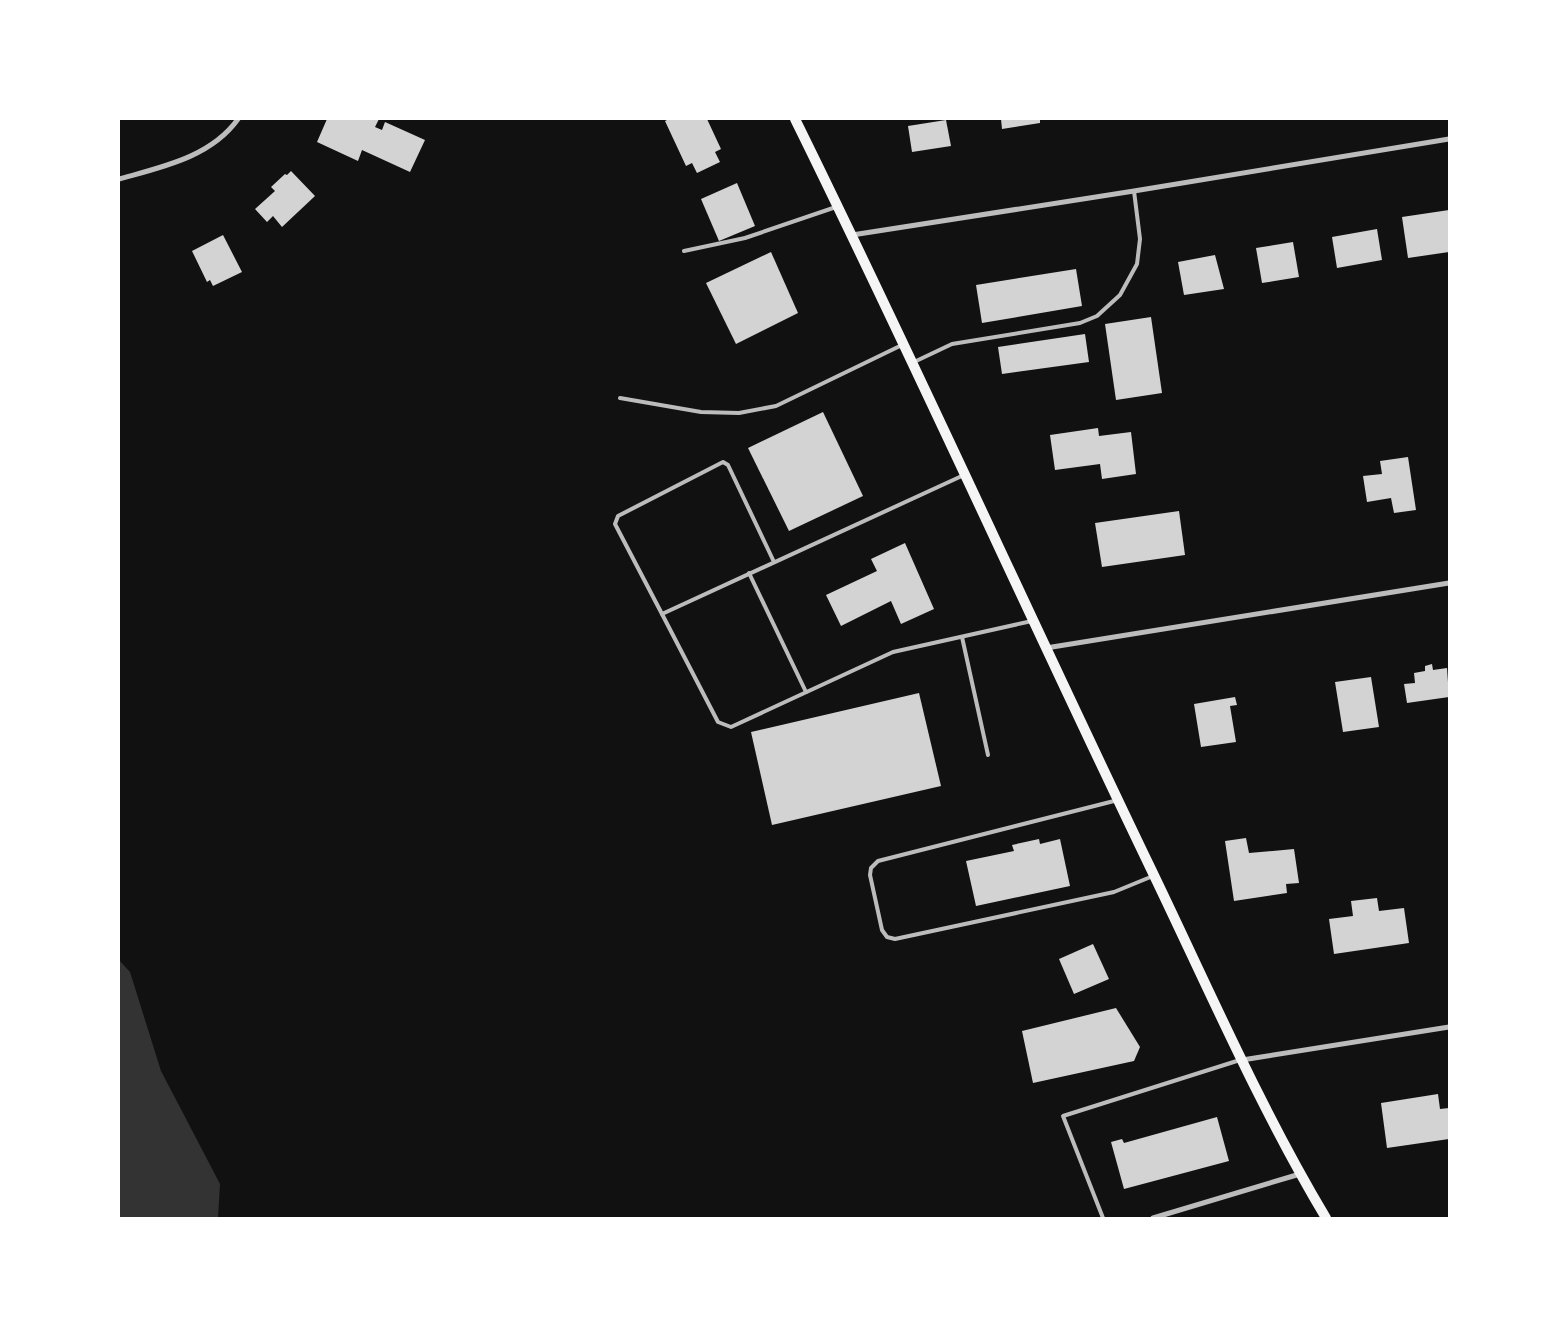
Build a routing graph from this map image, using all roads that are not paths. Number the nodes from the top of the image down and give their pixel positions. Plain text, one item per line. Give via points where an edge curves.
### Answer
1 (238, 119) edge
2 (795, 119) edge
3 (1449, 139) edge
4 (119, 179) edge
5 (1134, 191) junction
6 (838, 207) junction
7 (852, 235) junction
8 (684, 251) dead end
9 (903, 345) junction
10 (912, 363) junction
11 (620, 398) dead end
12 (964, 475) junction
13 (774, 562) junction
14 (749, 573) junction
15 (1449, 583) edge
16 (662, 614) junction
17 (1032, 621) junction
18 (962, 637) junction
19 (1045, 648) junction
20 (806, 692) junction
21 (988, 755) dead end
22 (1118, 800) junction
23 (1154, 876) junction
24 (1449, 1027) edge
25 (1242, 1060) junction
26 (1300, 1174) junction
27 (1103, 1218) edge
28 (1153, 1218) edge
29 (1326, 1218) edge

1 - 4 street via 203,151 163,167
2 - 6 main road
3 - 5 street
5 - 7 street
5 - 10 lane via 1140,238 1137,264 1120,295 1097,316 1080,323 952,344
6 - 7 main road
6 - 8 lane via 746,238
7 - 9 main road
9 - 10 main road
9 - 11 lane via 776,406 739,413 701,412
10 - 12 main road
12 - 13 lane
12 - 17 main road
13 - 14 lane
13 - 16 lane via 728,465 723,462 618,516 615,524
14 - 16 lane
14 - 20 lane
15 - 19 street
16 - 20 lane via 718,722 730,727
17 - 18 lane
17 - 19 main road
18 - 20 lane via 894,652
18 - 21 lane
19 - 22 main road
22 - 23 main road
22 - 23 lane via 878,861 870,875 882,930 895,939 1114,892
23 - 25 main road
24 - 25 street
25 - 26 main road
25 - 27 lane via 1063,1116
26 - 28 street
26 - 29 main road

